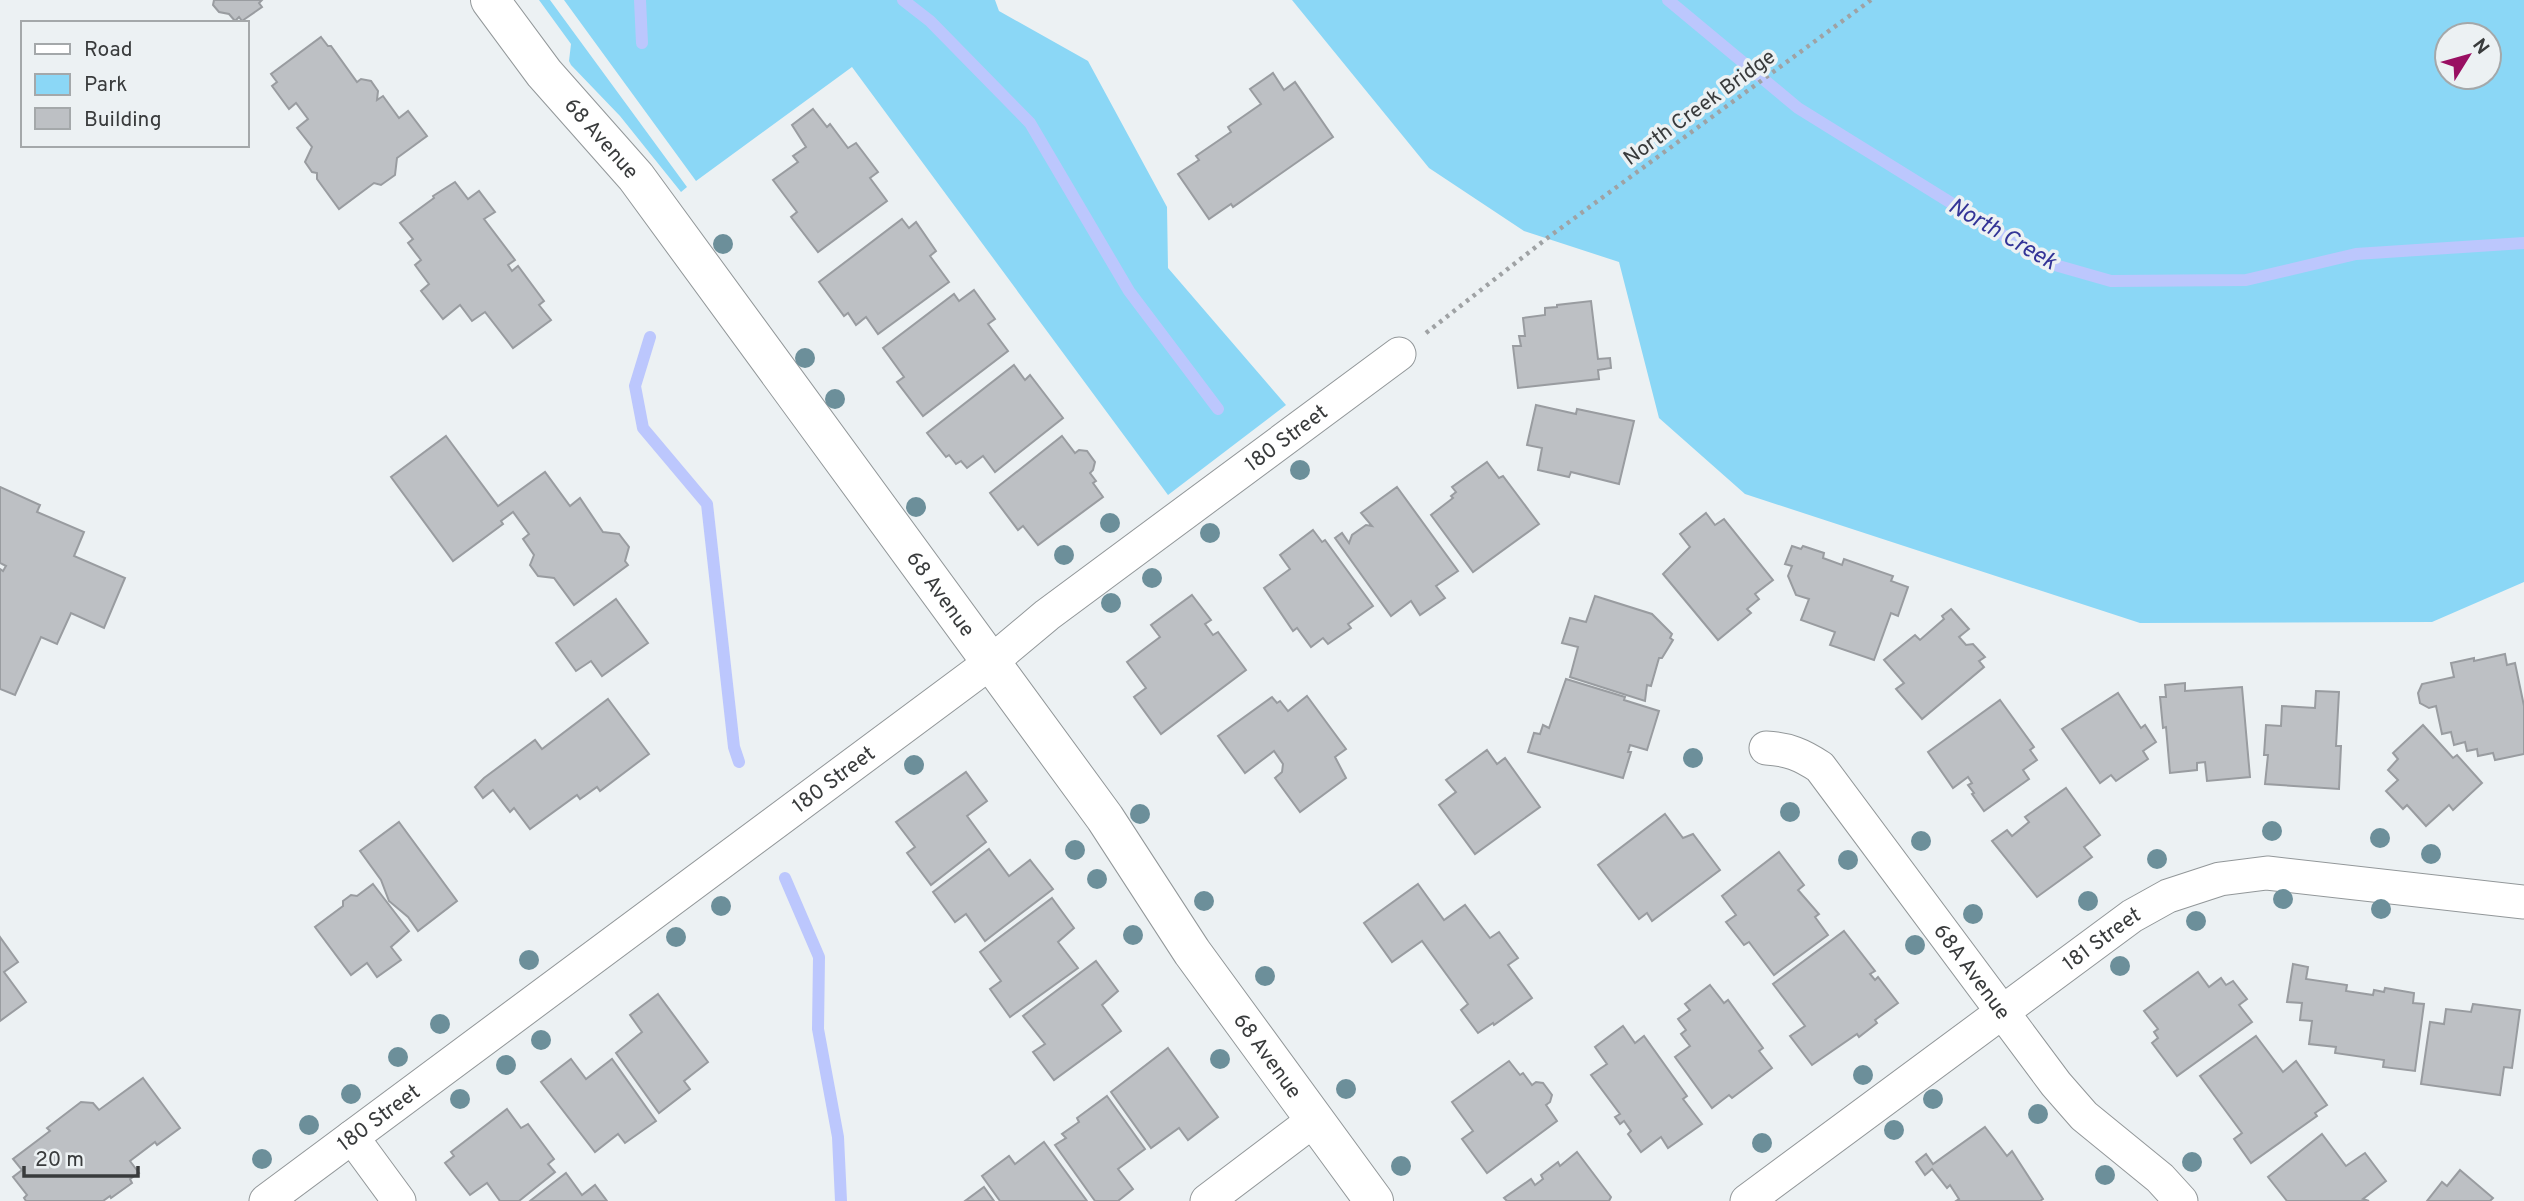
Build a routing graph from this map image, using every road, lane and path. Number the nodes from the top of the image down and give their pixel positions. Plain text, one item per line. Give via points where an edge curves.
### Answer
1 (490, 0) edge
2 (1871, 0) edge
3 (1429, 330) dead end
4 (1399, 354) dead end
5 (991, 662) junction
6 (1766, 748) dead end
7 (2524, 902) edge
8 (2003, 1010) junction
9 (1314, 1119) junction
10 (352, 1138) junction
11 (266, 1201) edge
12 (399, 1201) edge
13 (1207, 1201) edge
14 (1374, 1201) edge
15 (1747, 1201) edge
16 (2181, 1201) edge

1 - 5 street, 68 Avenue via 544,73 636,177
2 - 3 path, North Creek Bridge
4 - 5 street, 180 Street via 1047,615
5 - 9 street, 68 Avenue
5 - 10 street, 180 Street
6 - 8 street, 68A Avenue via 1784,749 1820,767
7 - 8 street, 181 Street via 2267,873 2220,879 2168,896 2132,916
8 - 15 street, 181 Street
8 - 16 street, 68A Avenue via 2084,1116
9 - 13 street
9 - 14 street, 68 Avenue
10 - 11 street, 180 Street
10 - 12 street

